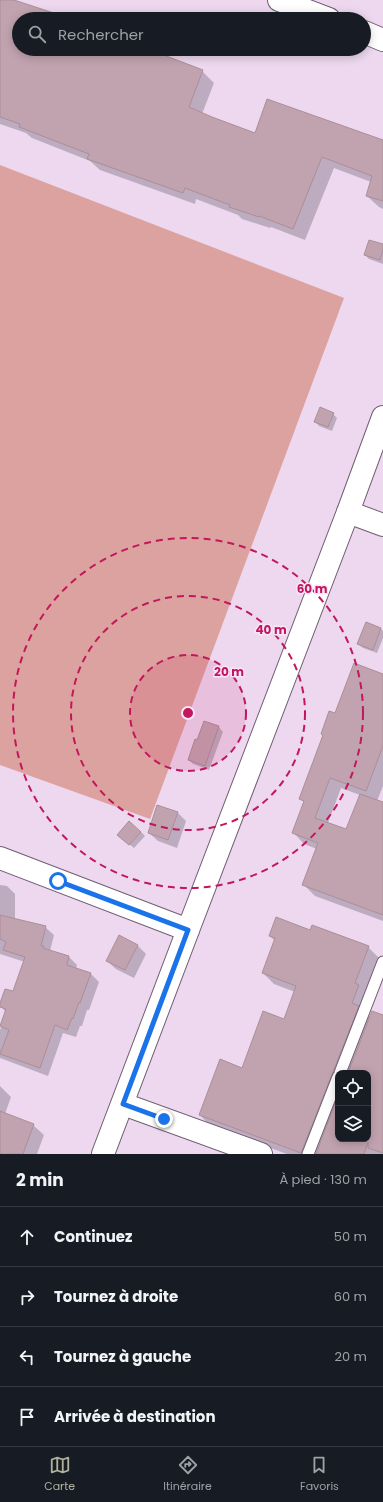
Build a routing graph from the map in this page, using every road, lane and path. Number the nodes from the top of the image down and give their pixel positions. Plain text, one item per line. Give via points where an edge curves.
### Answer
1 (280, 0) edge
2 (311, 12) edge
3 (371, 35) edge
4 (383, 40) edge
5 (383, 417) edge
6 (348, 512) junction
7 (383, 525) edge
8 (0, 858) edge
9 (188, 930) junction
10 (383, 962) edge
11 (341, 1070) edge
12 (335, 1085) edge
13 (123, 1104) junction
14 (103, 1154) edge
15 (260, 1154) edge
16 (308, 1154) edge

1 - 2 street
3 - 4 street
5 - 6 street
6 - 7 street
6 - 9 street
8 - 9 street
9 - 13 street
10 - 11 lane
12 - 16 lane
13 - 14 street
13 - 15 street

